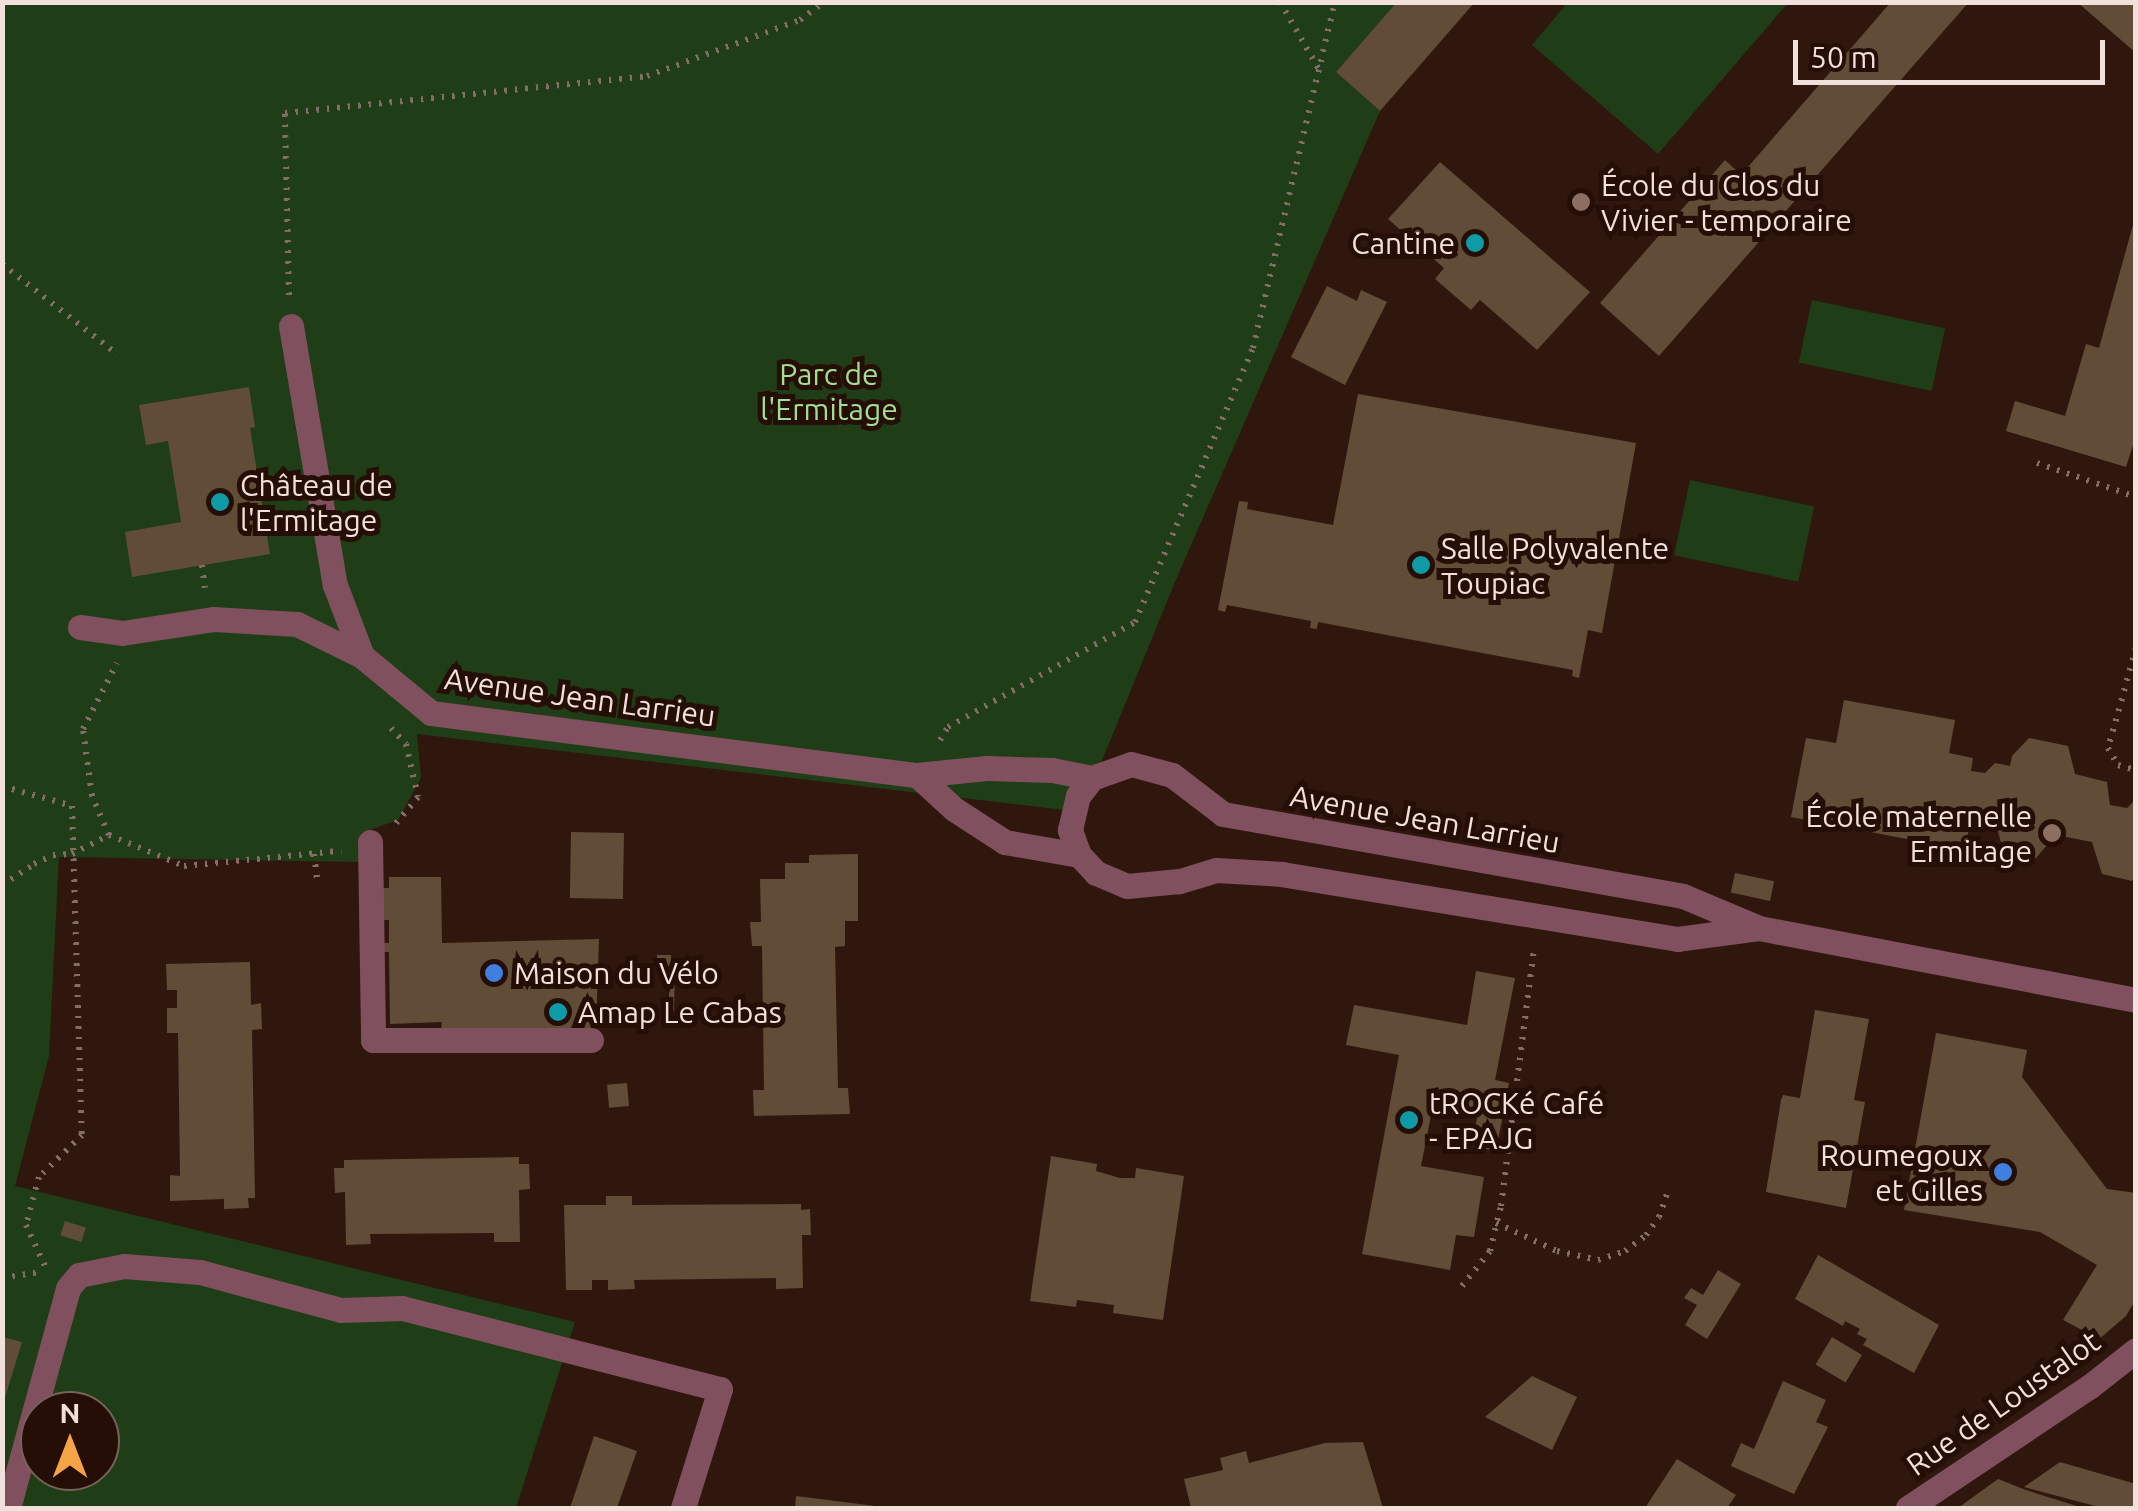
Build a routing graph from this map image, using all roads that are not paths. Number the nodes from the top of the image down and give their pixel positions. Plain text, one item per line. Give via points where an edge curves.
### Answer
1 (291, 326) road end
2 (80, 627) dead end
3 (362, 656) junction
4 (917, 776) junction
5 (1092, 778) junction
6 (370, 842) road end
7 (1078, 855) junction
8 (1758, 928) junction
9 (2136, 1000) edge
10 (591, 1040) dead end
11 (2136, 1350) edge
12 (8, 1508) edge
13 (683, 1508) edge
14 (1908, 1508) edge

1 - 3 street via 336,585
2 - 3 street, Avenue Jean Larrieu via 122,633 213,619 297,624
3 - 4 street, Avenue Jean Larrieu via 431,713
4 - 5 street, Avenue Jean Larrieu via 1003,769
4 - 7 street, Avenue Jean Larrieu via 1004,842
5 - 7 street via 1071,814
5 - 8 street, Avenue Jean Larrieu via 1131,764 1154,766 1224,814 1242,819 1682,896
6 - 10 street via 373,1040
7 - 8 street, Avenue Jean Larrieu via 1096,873 1127,886 1179,882 1216,870 1283,874 1678,938
8 - 9 street, Avenue Jean Larrieu
11 - 14 street, Rue de Loustalot
12 - 13 street via 62,1306 79,1275 124,1266 200,1272 341,1310 402,1308 720,1390

